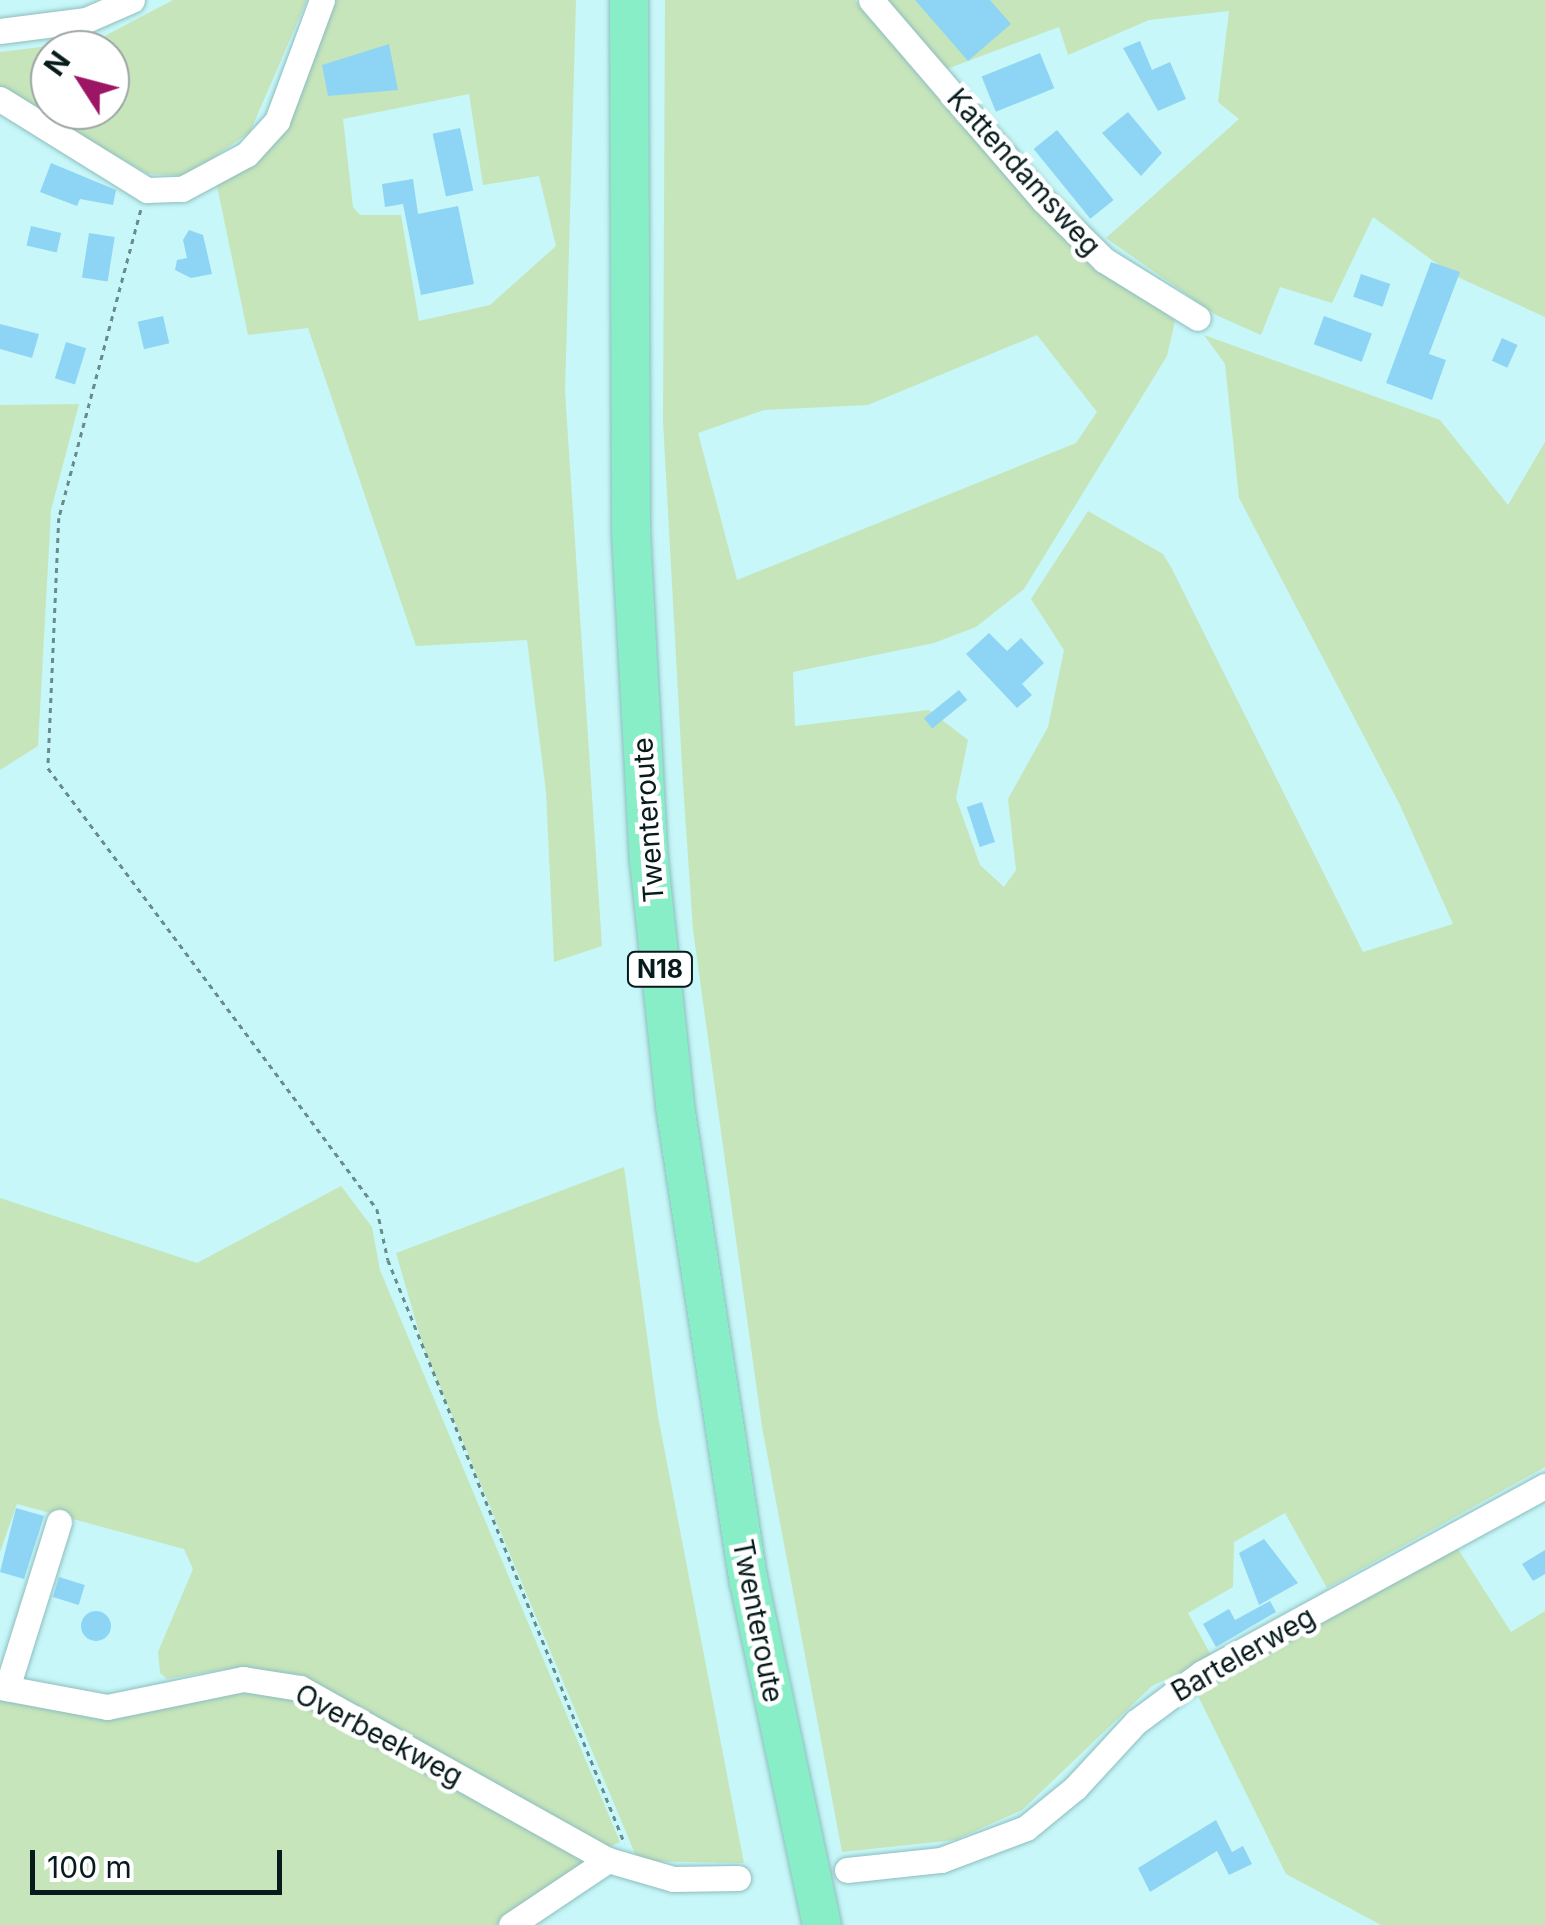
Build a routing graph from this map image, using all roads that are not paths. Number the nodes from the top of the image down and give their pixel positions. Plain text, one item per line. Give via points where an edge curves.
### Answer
1 (132, 0) edge
2 (322, 0) edge
3 (603, 0) edge
4 (629, 0) edge
5 (871, 0) edge
6 (0, 31) edge
7 (0, 99) edge
8 (1198, 318) dead end
9 (1545, 1486) edge
10 (58, 1522) dead end
11 (3, 1687) edge
12 (616, 1863) junction
13 (848, 1870) dead end
14 (738, 1878) dead end
15 (511, 1925) edge
16 (798, 1925) edge
17 (822, 1925) edge

1 - 6 street via 86,20
2 - 7 street via 276,121 211,179 182,189 147,190
3 - 16 highway, Twenteroute / N18 via 607,540 655,1108 728,1586
4 - 17 highway, Twenteroute / N18 via 630,512 649,862 675,1106 749,1582
5 - 8 street, Kattendamsweg via 1104,260
9 - 13 street, Bartelerweg via 1202,1673 1136,1722 1054,1807 1003,1841 941,1860
10 - 11 street
11 - 12 street, Overbeekweg via 107,1707 243,1679 300,1688
12 - 14 street via 673,1879
12 - 15 street

